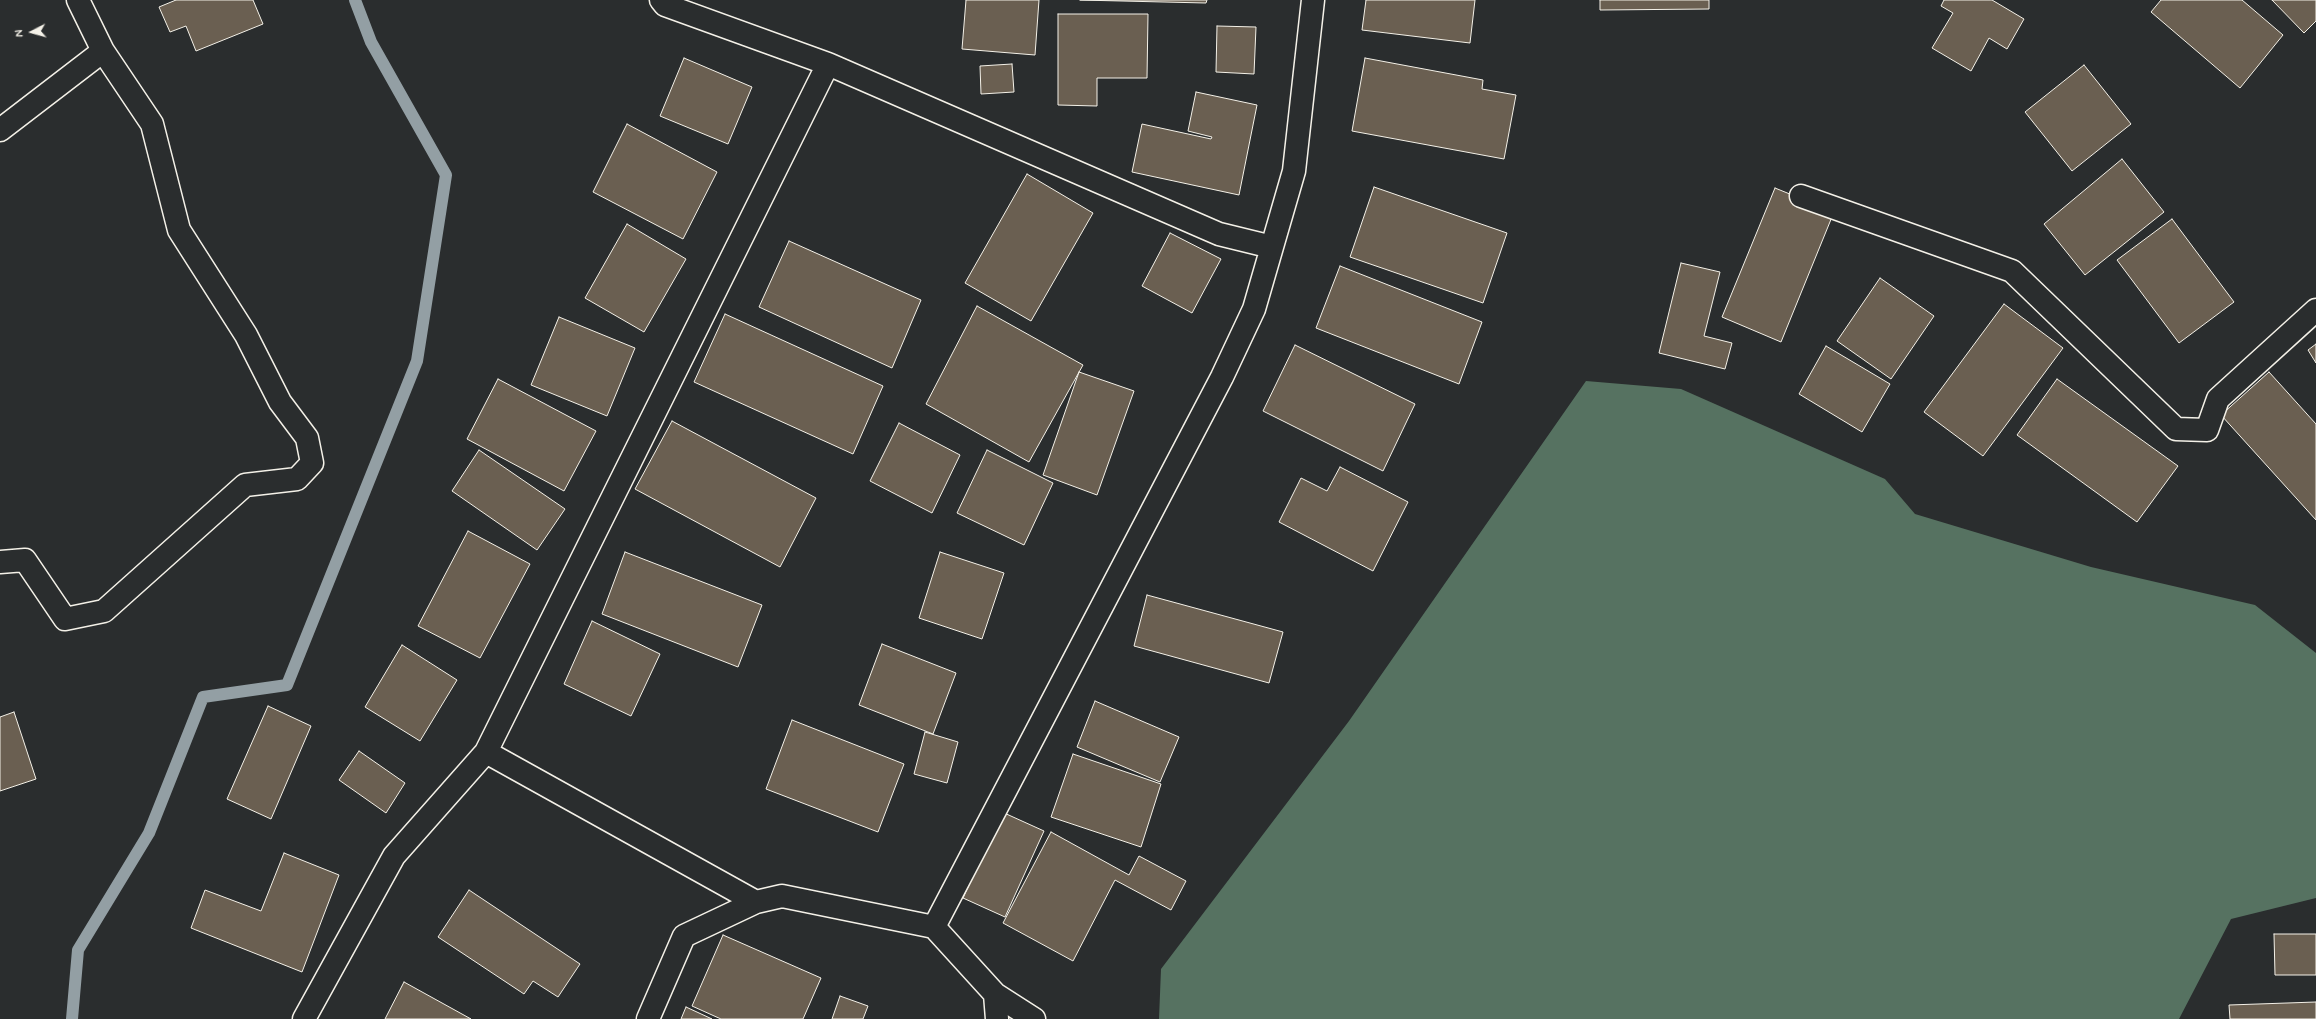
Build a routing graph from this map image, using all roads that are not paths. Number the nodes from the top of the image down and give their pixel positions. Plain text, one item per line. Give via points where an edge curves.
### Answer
1 (78, 0) edge
2 (661, 0) edge
3 (1312, 0) edge
4 (103, 51) junction
5 (828, 64) junction
6 (0, 130) edge
7 (1801, 196) dead end
8 (1272, 247) junction
9 (2316, 310) edge
10 (0, 562) edge
11 (486, 752) junction
12 (756, 902) junction
13 (934, 927) junction
14 (995, 994) junction
15 (304, 1019) edge
16 (648, 1019) edge
17 (998, 1019) edge
18 (1034, 1019) edge

1 - 4 street
2 - 5 street via 665,5
3 - 8 street via 1294,171
4 - 6 street
4 - 10 street via 152,124 179,230 246,335 280,402 307,438 312,462 297,479 245,485 104,610 65,619 25,560
5 - 8 street via 1219,234
5 - 11 street
7 - 9 street via 2012,271 2176,430 2206,430 2218,399
8 - 13 street via 1254,309 1222,377
11 - 12 street
11 - 15 street via 394,856
12 - 13 street via 782,896
12 - 16 street via 684,936
13 - 14 street
14 - 17 street
14 - 18 street

